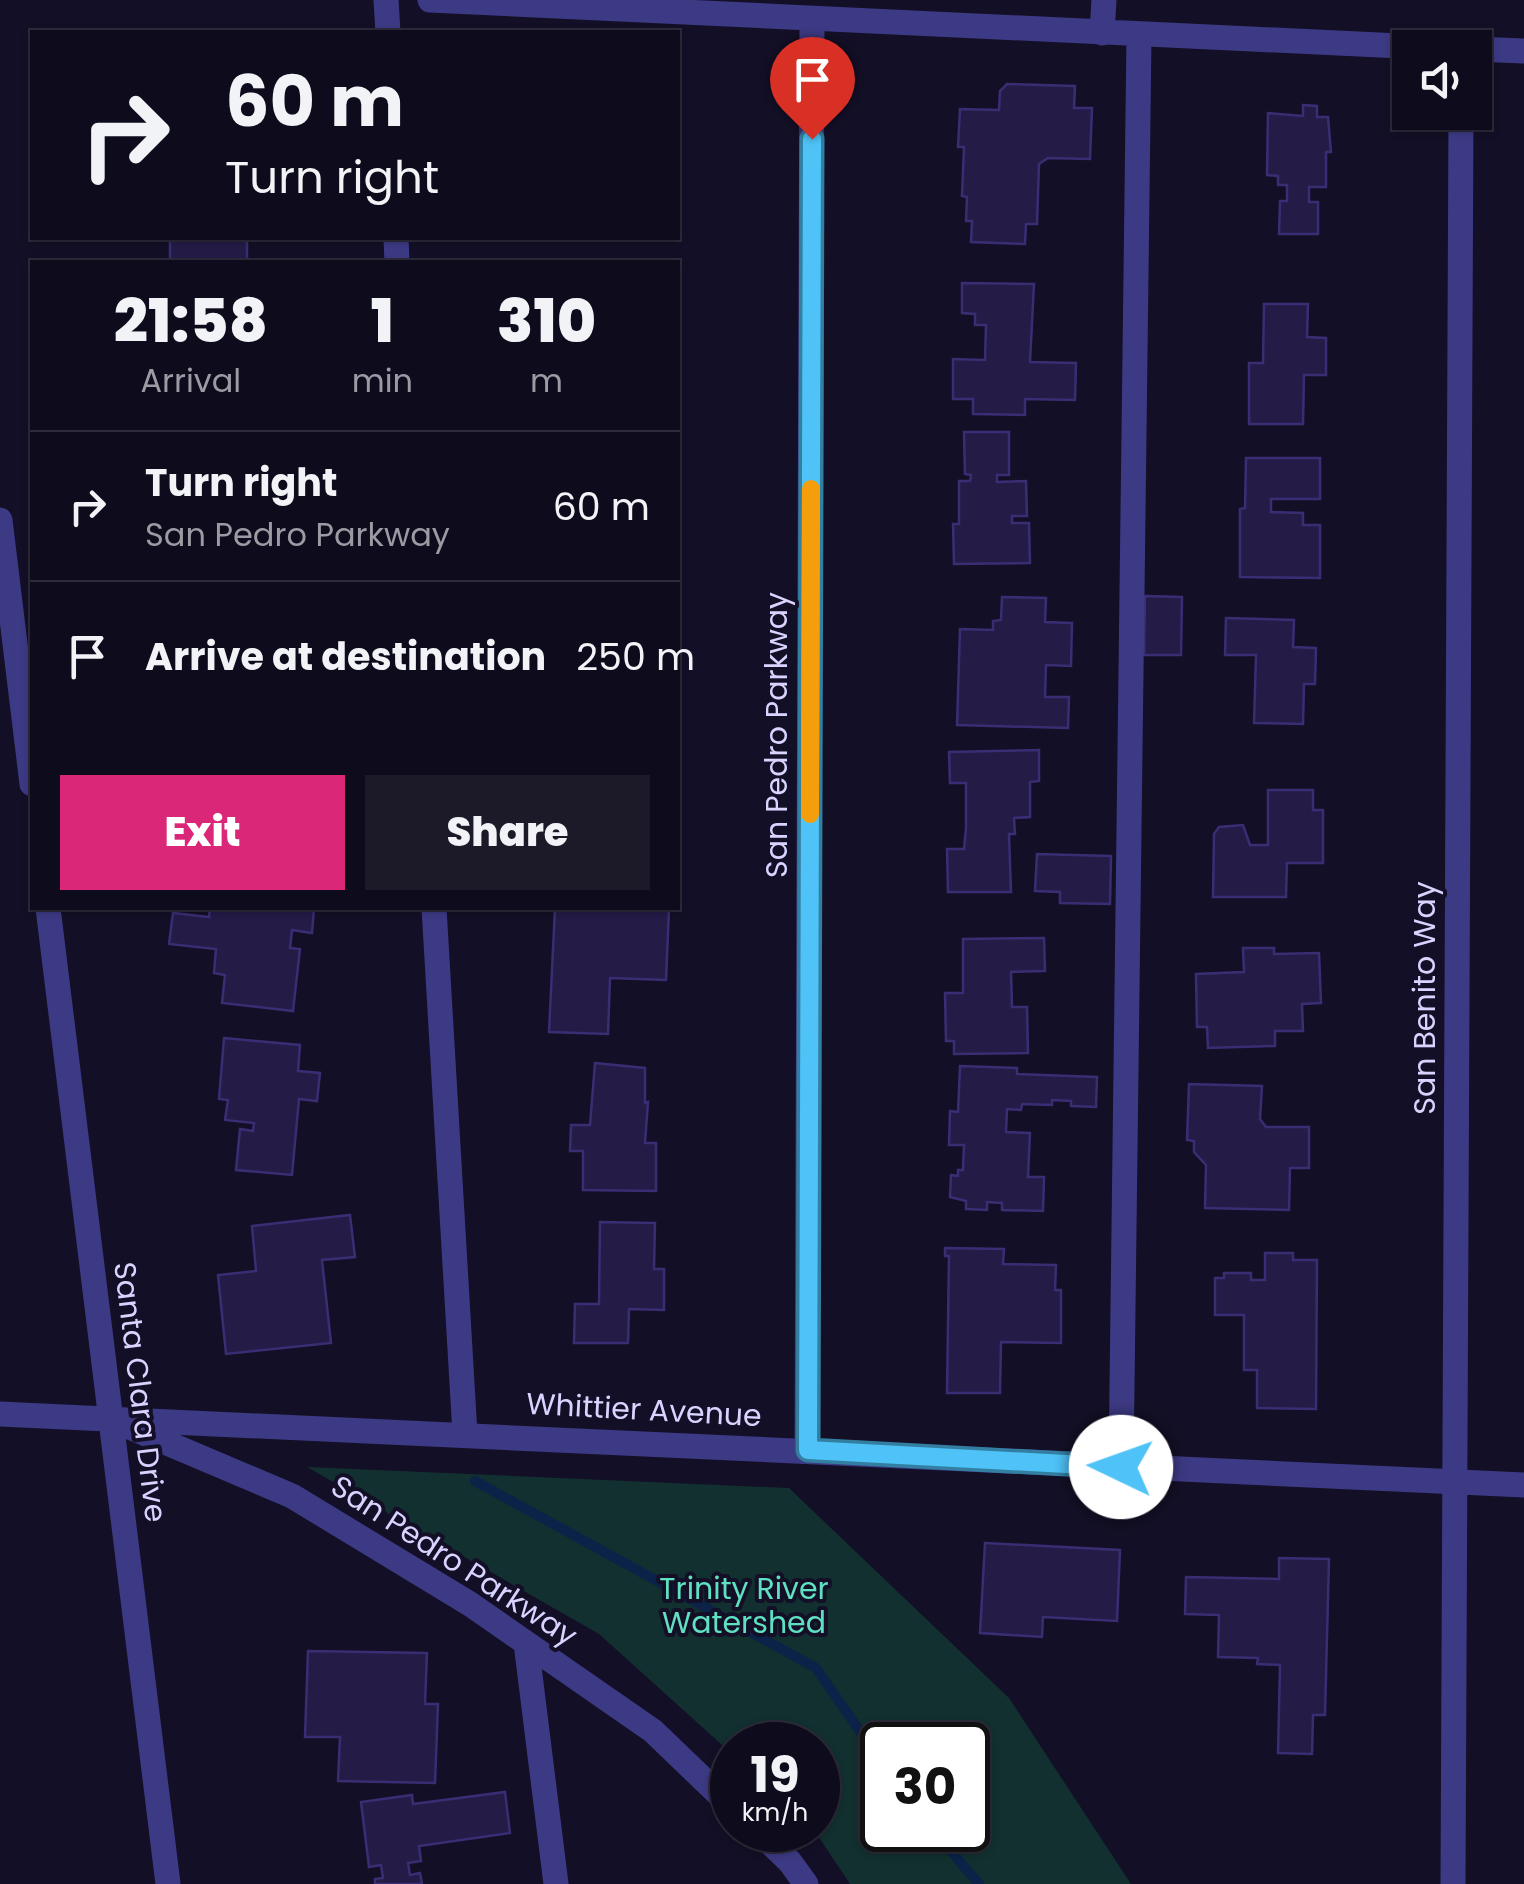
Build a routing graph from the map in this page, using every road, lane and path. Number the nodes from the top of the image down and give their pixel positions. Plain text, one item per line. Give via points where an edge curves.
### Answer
1 (386, 0) edge
2 (430, 0) edge
3 (1104, 0) edge
4 (523, 2) edge
5 (812, 20) junction
6 (388, 30) edge
7 (1102, 33) junction
8 (1139, 35) junction
9 (1392, 46) edge
10 (1492, 49) edge
11 (1524, 50) edge
12 (1461, 130) edge
13 (0, 520) edge
14 (30, 768) edge
15 (48, 910) edge
16 (434, 910) edge
17 (0, 1414) edge
18 (111, 1419) junction
19 (465, 1434) junction
20 (808, 1450) junction
21 (1121, 1467) junction
22 (1455, 1482) junction
23 (1524, 1485) edge
24 (526, 1643) junction
25 (710, 1786) edge
26 (779, 1852) edge
27 (168, 1884) edge
28 (556, 1884) edge
29 (806, 1884) edge
30 (1453, 1884) edge

1 - 6 street
2 - 4 street
3 - 7 street
4 - 5 street
5 - 7 street
5 - 20 street, San Pedro Parkway
7 - 8 street
8 - 9 street
8 - 21 street
10 - 11 street
12 - 22 street, San Benito Way
13 - 14 street
15 - 18 street, Santa Clara Drive
16 - 19 street
17 - 18 street, Whittier Avenue
18 - 19 street, Whittier Avenue
18 - 24 street, San Pedro Parkway via 292,1496
18 - 27 street, Santa Clara Drive
19 - 20 street, Whittier Avenue
20 - 21 street, Whittier Avenue
21 - 22 street, Whittier Avenue
22 - 23 street, Whittier Avenue
22 - 30 street, San Benito Way
24 - 25 street, San Pedro Parkway via 653,1732
24 - 28 street
26 - 29 street

